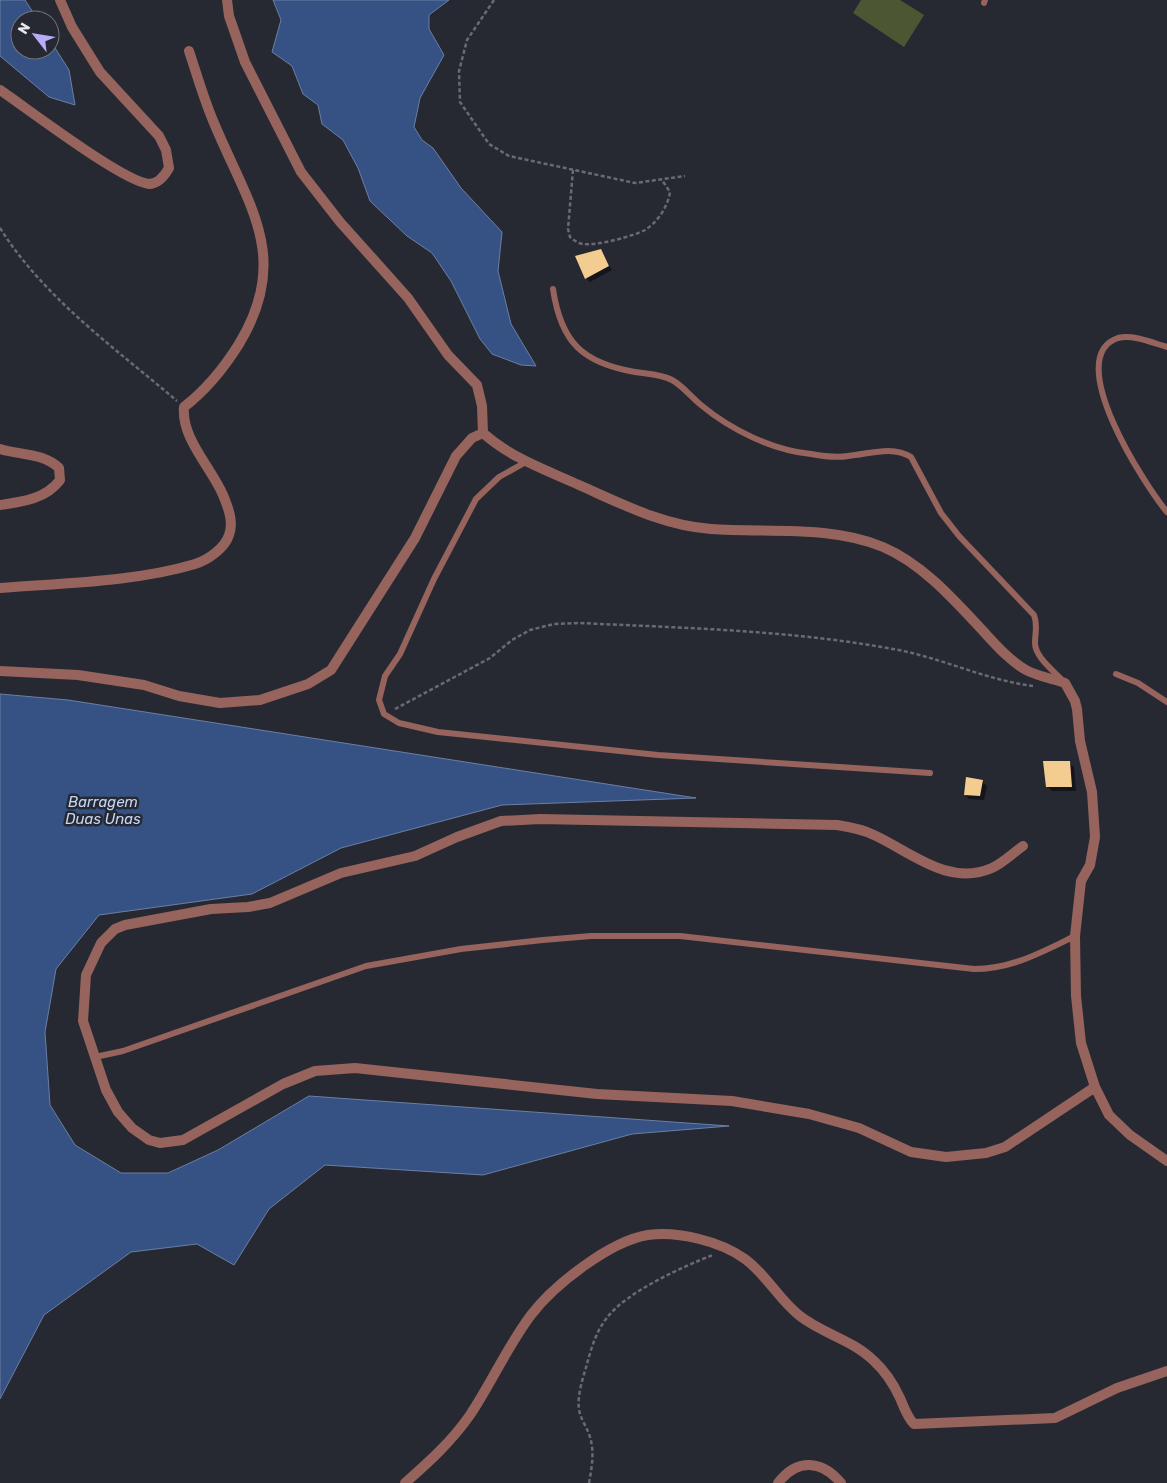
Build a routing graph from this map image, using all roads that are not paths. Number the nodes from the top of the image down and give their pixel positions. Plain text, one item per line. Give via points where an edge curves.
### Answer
1 (60, 0) edge
2 (227, 0) edge
3 (189, 51) dead end
4 (0, 90) edge
5 (553, 289) dead end
6 (1167, 346) edge
7 (483, 434) junction
8 (0, 449) edge
9 (526, 462) junction
10 (0, 506) edge
11 (1167, 512) edge
12 (0, 588) edge
13 (0, 672) edge
14 (1116, 674) dead end
15 (1065, 683) junction
16 (1167, 702) edge
17 (930, 772) dead end
18 (1023, 846) dead end
19 (1075, 936) junction
20 (94, 1057) junction
21 (1095, 1087) junction
22 (1167, 1161) edge
23 (1167, 1371) edge
24 (405, 1483) edge
25 (778, 1483) edge
26 (841, 1483) edge

1 - 4 street via 72,27 100,72 158,136 166,150 169,168 163,179 152,184 137,181
2 - 7 street via 244,62 300,172 408,298 448,355 477,385
3 - 12 street via 213,123 245,189 259,230 265,271 261,296 232,355 198,396 184,407 183,417 188,432 218,483 231,519 229,536 217,552 197,563 126,577
5 - 15 lane via 563,329 590,359 602,365 674,380 702,406 750,435 782,448 811,454 846,457 894,450 911,456 929,494 947,520 1034,615 1038,624 1035,645 1040,656
6 - 11 lane via 1118,338 1109,343 1098,362 1102,391 1124,449
7 - 9 street via 498,447
7 - 13 street via 472,438 456,456 415,538 331,670 308,684 260,700 220,703 179,696 144,685 78,675
8 - 10 street via 36,455 53,463 59,468 60,480 52,490 36,497
9 - 15 street via 670,523 711,529 821,534 884,547 946,591 1012,660 1026,670
9 - 17 lane via 499,477 476,500 434,579 400,654 385,676 378,700 384,714 399,723 438,732 658,755
14 - 16 lane via 1138,683
15 - 19 street via 1077,709 1080,741 1092,792 1095,837 1090,865 1081,880
18 - 20 street via 992,868 965,874 941,871 856,827 540,819 501,821 415,856 341,873 270,903 211,909 115,928 101,943 86,975 83,1021
19 - 20 lane via 1032,957 994,969 680,936 591,936 461,949 366,966 123,1051
19 - 21 street via 1081,1043
20 - 21 street via 118,1112 138,1132 160,1143 183,1140 283,1084 315,1071 335,1068 597,1094 732,1101 809,1114 859,1128 912,1152 946,1157 986,1153 1005,1147
21 - 22 street via 1116,1124
23 - 24 street via 1116,1388 1055,1418 914,1424 889,1378 875,1361 848,1342 802,1318 745,1259 703,1240 648,1235 624,1243 569,1278 532,1314 508,1348 470,1415 440,1452
25 - 26 street via 785,1474 806,1465 826,1468

